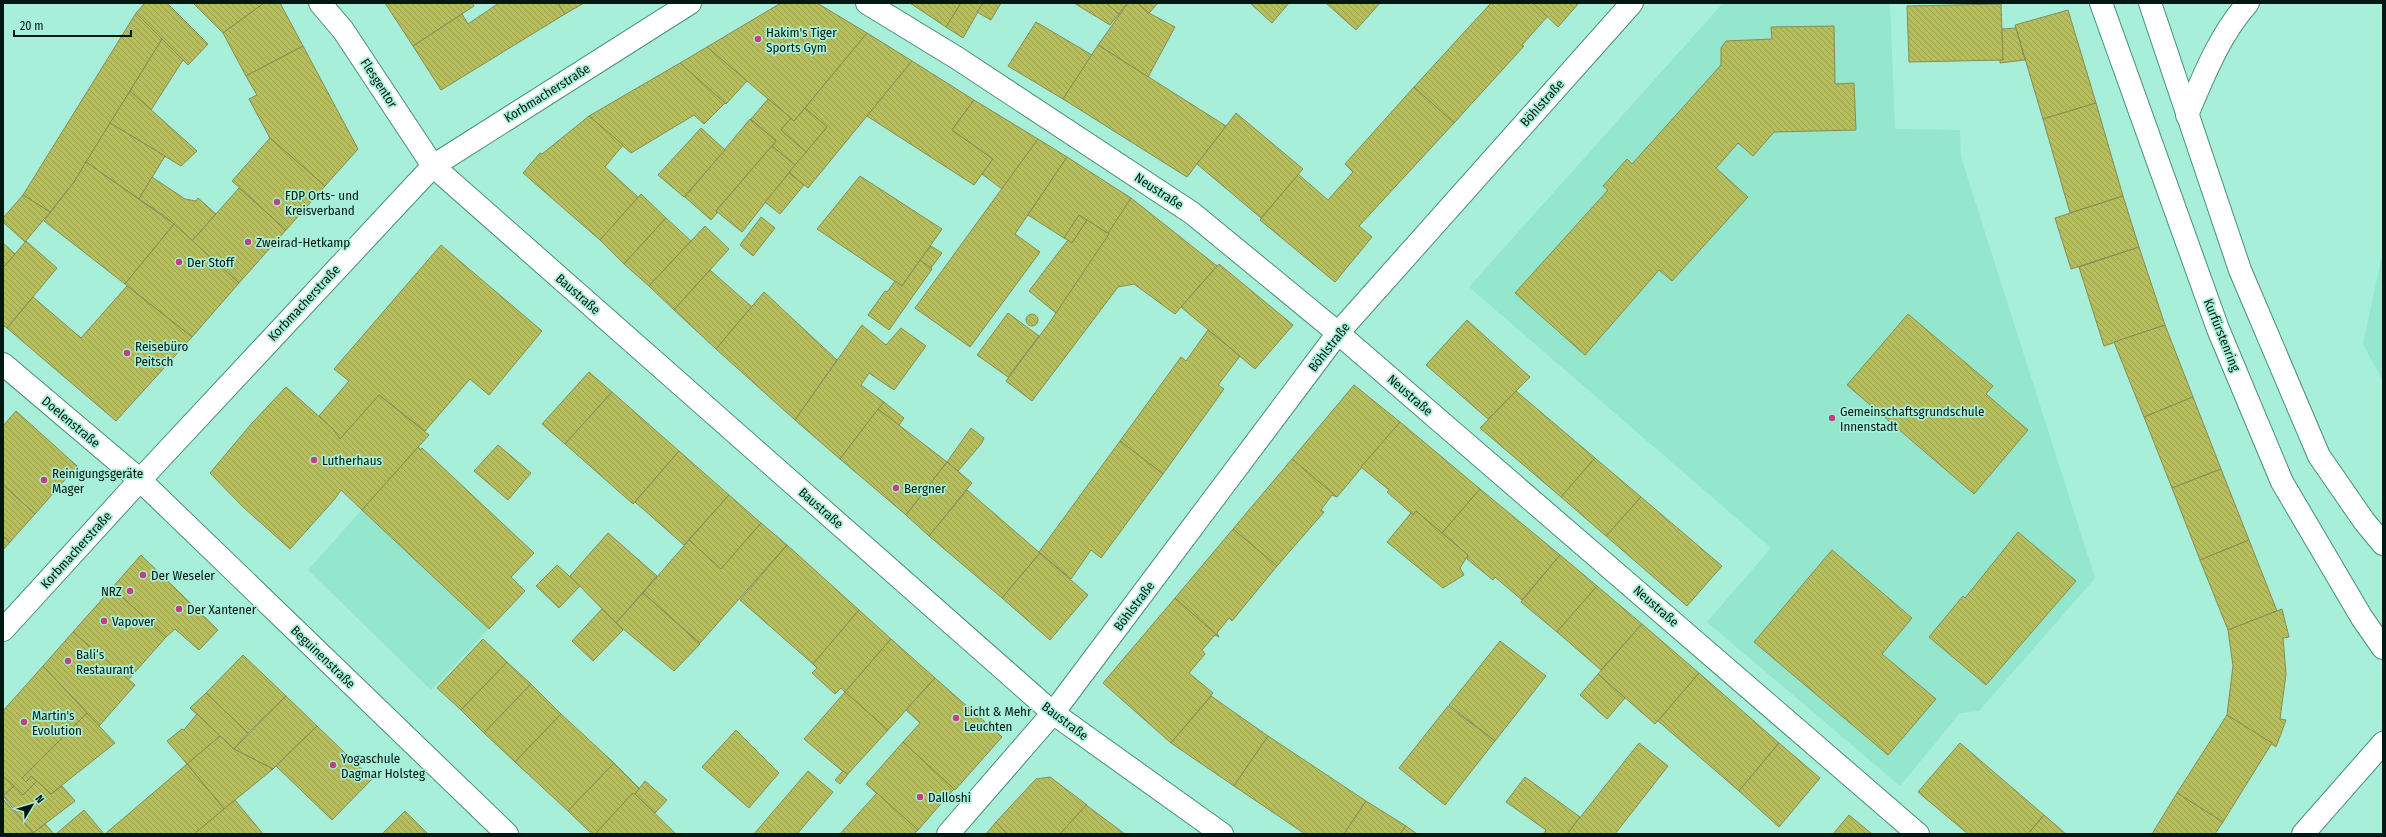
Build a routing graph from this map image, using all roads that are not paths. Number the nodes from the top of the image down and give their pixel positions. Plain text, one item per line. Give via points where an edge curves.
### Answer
1 (320, 3) edge
2 (690, 3) edge
3 (867, 3) edge
4 (1632, 3) edge
5 (2101, 3) edge
6 (2150, 3) edge
7 (2248, 3) edge
8 (2187, 115) junction
9 (433, 166) junction
10 (1338, 333) junction
11 (3, 364) edge
12 (140, 480) junction
13 (2383, 544) edge
14 (3, 630) edge
15 (2383, 648) edge
16 (1053, 713) junction
17 (2383, 743) edge
18 (506, 834) edge
19 (948, 834) edge
20 (1222, 834) edge
21 (1918, 834) edge
22 (2303, 834) edge

1 - 9 street, Flesgentor via 343,30
2 - 9 street, Korbmacherstraße
3 - 10 street, Neustraße via 957,58 1192,213
4 - 10 street, Böhlstraße
5 - 15 street, Kurfürstenring via 2218,329 2282,482 2362,618
6 - 8 street
7 - 8 street via 2205,73
8 - 13 street via 2240,270 2319,456
9 - 12 street, Korbmacherstraße
9 - 16 street, Baustraße
10 - 16 street, Böhlstraße
10 - 21 street, Neustraße
11 - 12 street, Doelenstraße
12 - 14 street, Korbmacherstraße
12 - 18 street, Beguinenstraße
16 - 19 street, Böhlstraße
16 - 20 street, Baustraße
17 - 22 street

